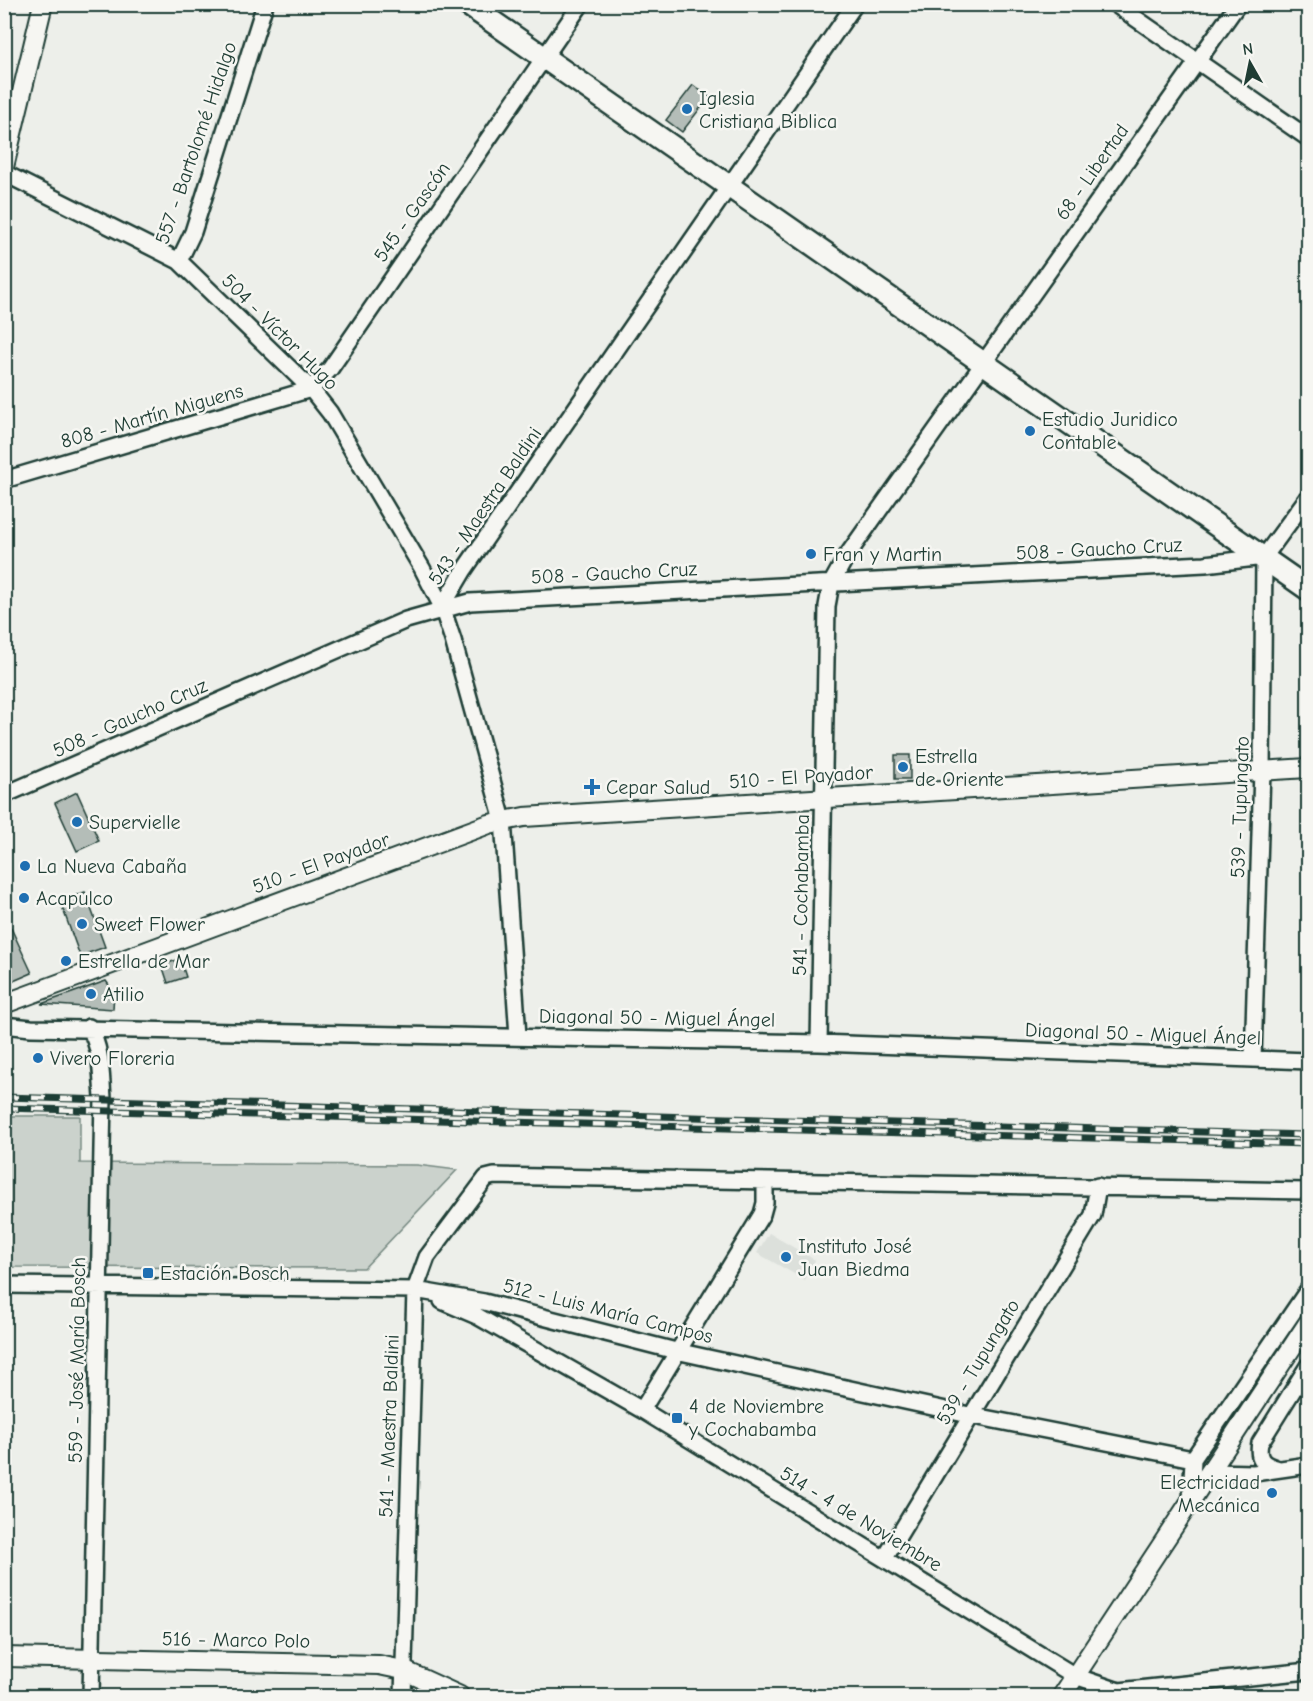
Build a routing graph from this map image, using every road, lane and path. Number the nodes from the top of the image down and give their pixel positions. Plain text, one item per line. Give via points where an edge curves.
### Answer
1 (43, 4) edge
2 (264, 4) edge
3 (467, 4) edge
4 (581, 4) edge
5 (855, 4) edge
6 (1115, 4) edge
7 (1238, 4) edge
8 (545, 57) junction
9 (1197, 61) junction
10 (1308, 138) edge
11 (4, 167) edge
12 (4, 173) edge
13 (730, 187) junction
14 (179, 261) junction
15 (981, 363) junction
16 (311, 389) junction
17 (4, 480) edge
18 (1308, 497) edge
19 (1264, 557) junction
20 (831, 584) junction
21 (1308, 589) edge
22 (442, 608) junction
23 (1308, 768) edge
24 (1262, 770) junction
25 (4, 795) edge
26 (824, 799) junction
27 (503, 820) junction
28 (4, 1004) edge
29 (4, 1025) edge
30 (89, 1027) junction
31 (518, 1036) junction
32 (819, 1043) junction
33 (1253, 1059) junction
34 (1308, 1061) edge
35 (765, 1181) junction
36 (1098, 1186) junction
37 (1308, 1191) edge
38 (4, 1285) edge
39 (101, 1286) junction
40 (414, 1290) junction
41 (1308, 1290) edge
42 (1308, 1323) edge
43 (676, 1351) junction
44 (1308, 1366) edge
45 (642, 1410) junction
46 (969, 1415) junction
47 (1193, 1459) junction
48 (1308, 1465) edge
49 (1276, 1468) junction
50 (1211, 1472) junction
51 (1191, 1500) junction
52 (885, 1558) junction
53 (4, 1657) edge
54 (92, 1660) junction
55 (403, 1670) junction
56 (1308, 1671) edge
57 (1075, 1676) junction
58 (1119, 1694) edge
59 (91, 1696) edge
60 (402, 1696) edge
61 (460, 1696) edge
62 (1062, 1696) edge

1 - 11 street
2 - 14 street, 557 - Bartolomé Hidalgo via 193,232
3 - 8 main road
4 - 8 street, 545 - Gascón
5 - 13 street, 543 - Maestra Baldini
6 - 9 street
7 - 9 street, 68 - Libertad
8 - 13 main road
8 - 16 street, 545 - Gascón via 330,369
9 - 10 street
9 - 15 street, 68 - Libertad
12 - 14 street, 504 - Víctor Hugo
13 - 15 main road
13 - 22 street, 543 - Maestra Baldini via 464,570
14 - 16 street, 504 - Víctor Hugo
15 - 19 main road
15 - 20 street, 541 - Cochabamba
16 - 17 street, 808 - Martín Miguens
16 - 22 street, 504 - Víctor Hugo via 330,413
18 - 19 street
19 - 20 street, 508 - Gaucho Cruz via 1204,564
19 - 21 main road
19 - 24 street, 539 - Tupungato
20 - 22 street, 508 - Gaucho Cruz via 479,601
20 - 26 street, 541 - Cochabamba via 827,606
22 - 25 street, 508 - Gaucho Cruz via 406,620
22 - 27 street, 543 - Maestra Baldini
23 - 24 street, 510 - El Payador
24 - 26 street, 510 - El Payador
24 - 33 street, 539 - Tupungato
26 - 27 street, 510 - El Payador
26 - 32 street, 541 - Cochabamba
27 - 28 street, 510 - El Payador
27 - 31 street, 543 - Maestra Baldini
29 - 30 street, Diagonal 50 - Miguel Ángel
30 - 31 street, Diagonal 50 - Miguel Ángel
30 - 39 street, 559 - José María Bosch via 100,1054 103,1098
31 - 32 street, Diagonal 50 - Miguel Ángel
32 - 33 street, Diagonal 50 - Miguel Ángel
33 - 34 street, Diagonal 50 - Miguel Ángel
35 - 36 street
35 - 40 street, 541 - Maestra Baldini via 486,1178 427,1257
35 - 43 street via 762,1214
36 - 37 street
36 - 46 street, 539 - Tupungato via 1093,1215
38 - 39 street, 512 - Luis María Campos
39 - 40 street, 512 - Luis María Campos
39 - 54 street, 559 - José María Bosch
40 - 43 street, 512 - Luis María Campos via 484,1302
40 - 45 street, 514 - 4 de Noviembre via 477,1316
40 - 55 street, 541 - Maestra Baldini
41 - 47 street
42 - 50 street
43 - 45 street
43 - 46 street, 512 - Luis María Campos
44 - 49 street via 1260,1443 1260,1458 1265,1465
45 - 52 street, 514 - 4 de Noviembre
46 - 47 street, 512 - Luis María Campos
46 - 52 street, 539 - Tupungato
47 - 51 street
48 - 49 street
49 - 50 street via 1233,1474
50 - 51 street
51 - 57 street
52 - 57 street, 514 - 4 de Noviembre
53 - 54 street, 516 - Marco Polo
54 - 55 street, 516 - Marco Polo via 379,1665
54 - 59 street, 559 - José María Bosch
55 - 60 street, 541 - Maestra Baldini
55 - 61 street, 516 - Marco Polo
56 - 58 street, 514 - 4 de Noviembre
57 - 58 street, 514 - 4 de Noviembre
57 - 62 street

